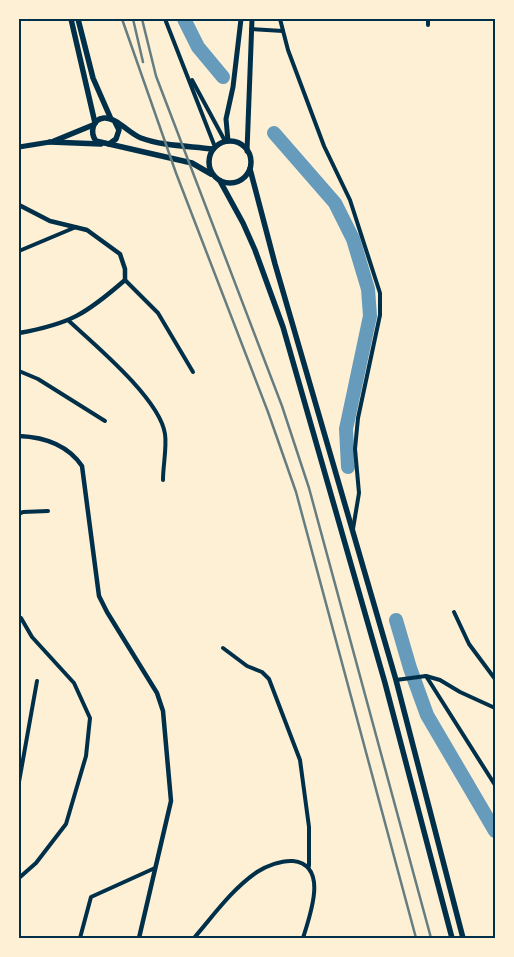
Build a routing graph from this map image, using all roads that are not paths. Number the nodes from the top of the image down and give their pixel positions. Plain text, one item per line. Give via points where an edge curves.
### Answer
1 (72, 19) edge
2 (78, 19) edge
3 (165, 19) edge
4 (241, 19) edge
5 (252, 19) edge
6 (280, 19) edge
7 (428, 19) edge
8 (428, 25) dead end
9 (251, 29) junction
10 (283, 31) junction
11 (185, 68) junction
12 (113, 120) junction
13 (94, 124) junction
14 (227, 141) junction
15 (50, 142) junction
16 (107, 144) junction
17 (19, 147) edge
18 (214, 148) junction
19 (248, 151) junction
20 (250, 169) junction
21 (217, 179) junction
22 (19, 205) edge
23 (76, 227) junction
24 (19, 251) edge
25 (125, 280) junction
26 (69, 321) junction
27 (19, 333) edge
28 (19, 371) edge
29 (193, 372) dead end
30 (105, 421) dead end
31 (19, 436) edge
32 (163, 480) dead end
33 (48, 511) dead end
34 (19, 514) edge
35 (353, 531) junction
36 (454, 612) dead end
37 (20, 619) edge
38 (223, 648) dead end
39 (426, 676) junction
40 (495, 679) edge
41 (396, 680) junction
42 (38, 681) dead end
43 (495, 708) edge
44 (19, 782) edge
45 (495, 785) edge
46 (309, 866) junction
47 (155, 868) junction
48 (19, 878) edge
49 (80, 938) edge
50 (139, 938) edge
51 (194, 938) edge
52 (303, 938) edge
53 (452, 938) edge
54 (463, 938) edge

1 - 13 main road
2 - 12 main road via 93,78
3 - 11 street
4 - 14 main road via 226,119
5 - 9 main road
6 - 10 street
7 - 8 street
9 - 10 street
9 - 19 main road
10 - 35 street via 324,146 350,200 380,293 380,315 358,418 355,449 360,493
11 - 14 street
11 - 18 street
12 - 13 main road via 103,118
12 - 16 main road via 118,134
12 - 18 main road via 126,131 146,140
13 - 15 main road
13 - 16 main road via 94,137
14 - 18 main road
14 - 19 main road via 238,142
15 - 16 main road
15 - 17 main road
16 - 21 main road via 192,163
18 - 21 main road via 208,165
19 - 20 main road
20 - 21 main road via 238,182 226,183
20 - 35 main road
21 - 53 main road via 243,222 283,327 385,682
22 - 23 street via 50,221
23 - 24 street
23 - 25 street via 87,230 120,254
25 - 26 street via 94,307
25 - 29 street via 158,313
26 - 27 street
26 - 32 street via 141,392 160,417 165,434
28 - 30 street via 38,379
31 - 47 street via 50,440 74,455 82,466 100,596 158,693 163,710 171,801
33 - 34 street
35 - 41 main road
36 - 40 street via 469,644
37 - 48 street via 74,683 90,718 86,756 66,824 36,863
38 - 46 street via 246,666 262,672 269,680 300,760 309,828
39 - 41 street
39 - 43 street
39 - 45 street
41 - 54 main road
42 - 44 street
46 - 51 street via 285,860 258,871 241,885
46 - 52 street via 315,883 312,909
47 - 49 street via 91,897
47 - 50 street

